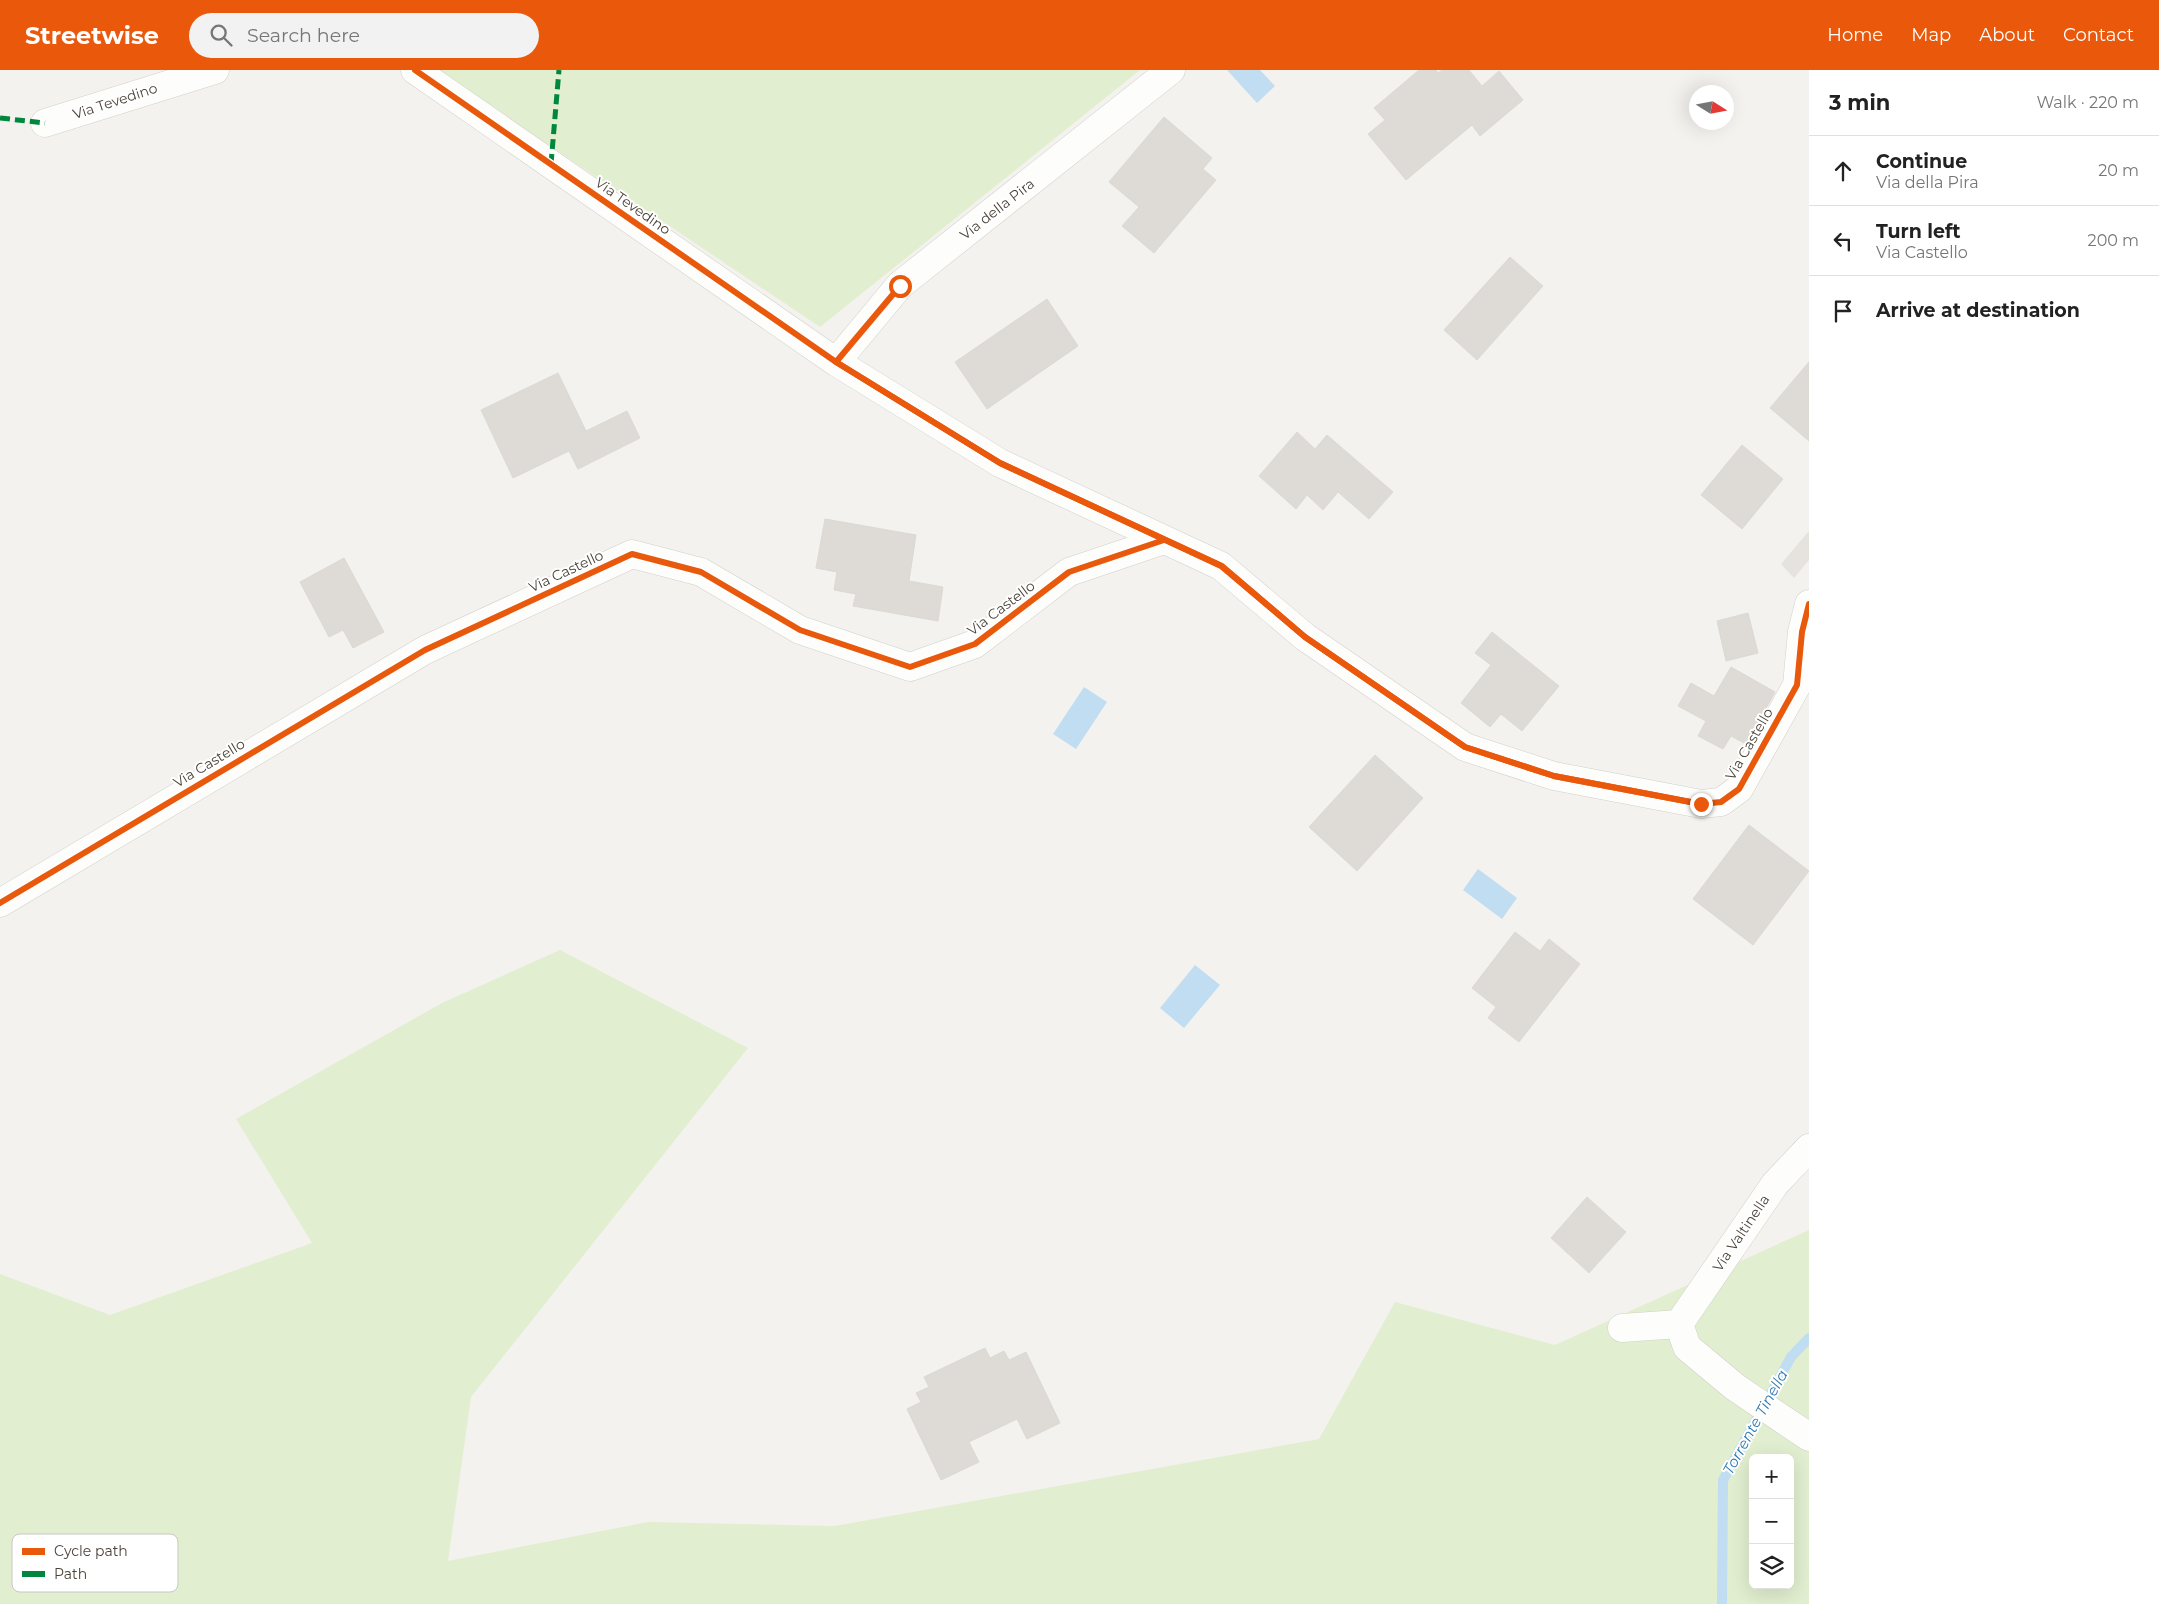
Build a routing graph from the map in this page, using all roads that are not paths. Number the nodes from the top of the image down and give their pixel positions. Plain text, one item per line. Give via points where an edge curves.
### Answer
1 (215, 70) edge
2 (415, 70) edge
3 (1171, 70) edge
4 (45, 124) dead end
5 (836, 362) junction
6 (1164, 540) junction
7 (1809, 604) edge
8 (1803, 689) edge
9 (0, 902) edge
10 (1809, 1148) edge
11 (1679, 1324) junction
12 (1622, 1328) dead end
13 (1800, 1431) edge

1 - 4 street, Via Tevedino
2 - 5 street, Via Tevedino
3 - 5 street, Via della Pira via 900,286
5 - 6 street, Via Castello via 1000,463
6 - 8 street, Via Castello via 1222,566 1305,637 1465,747 1554,776 1701,804 1721,802 1739,789
6 - 9 street, Via Castello via 1070,572 975,644 910,667 800,630 701,572 632,554 425,650
7 - 8 street, Via Castello via 1802,632
10 - 11 street, Via Valtinella via 1775,1184
11 - 12 street
11 - 13 street via 1687,1347 1735,1387

